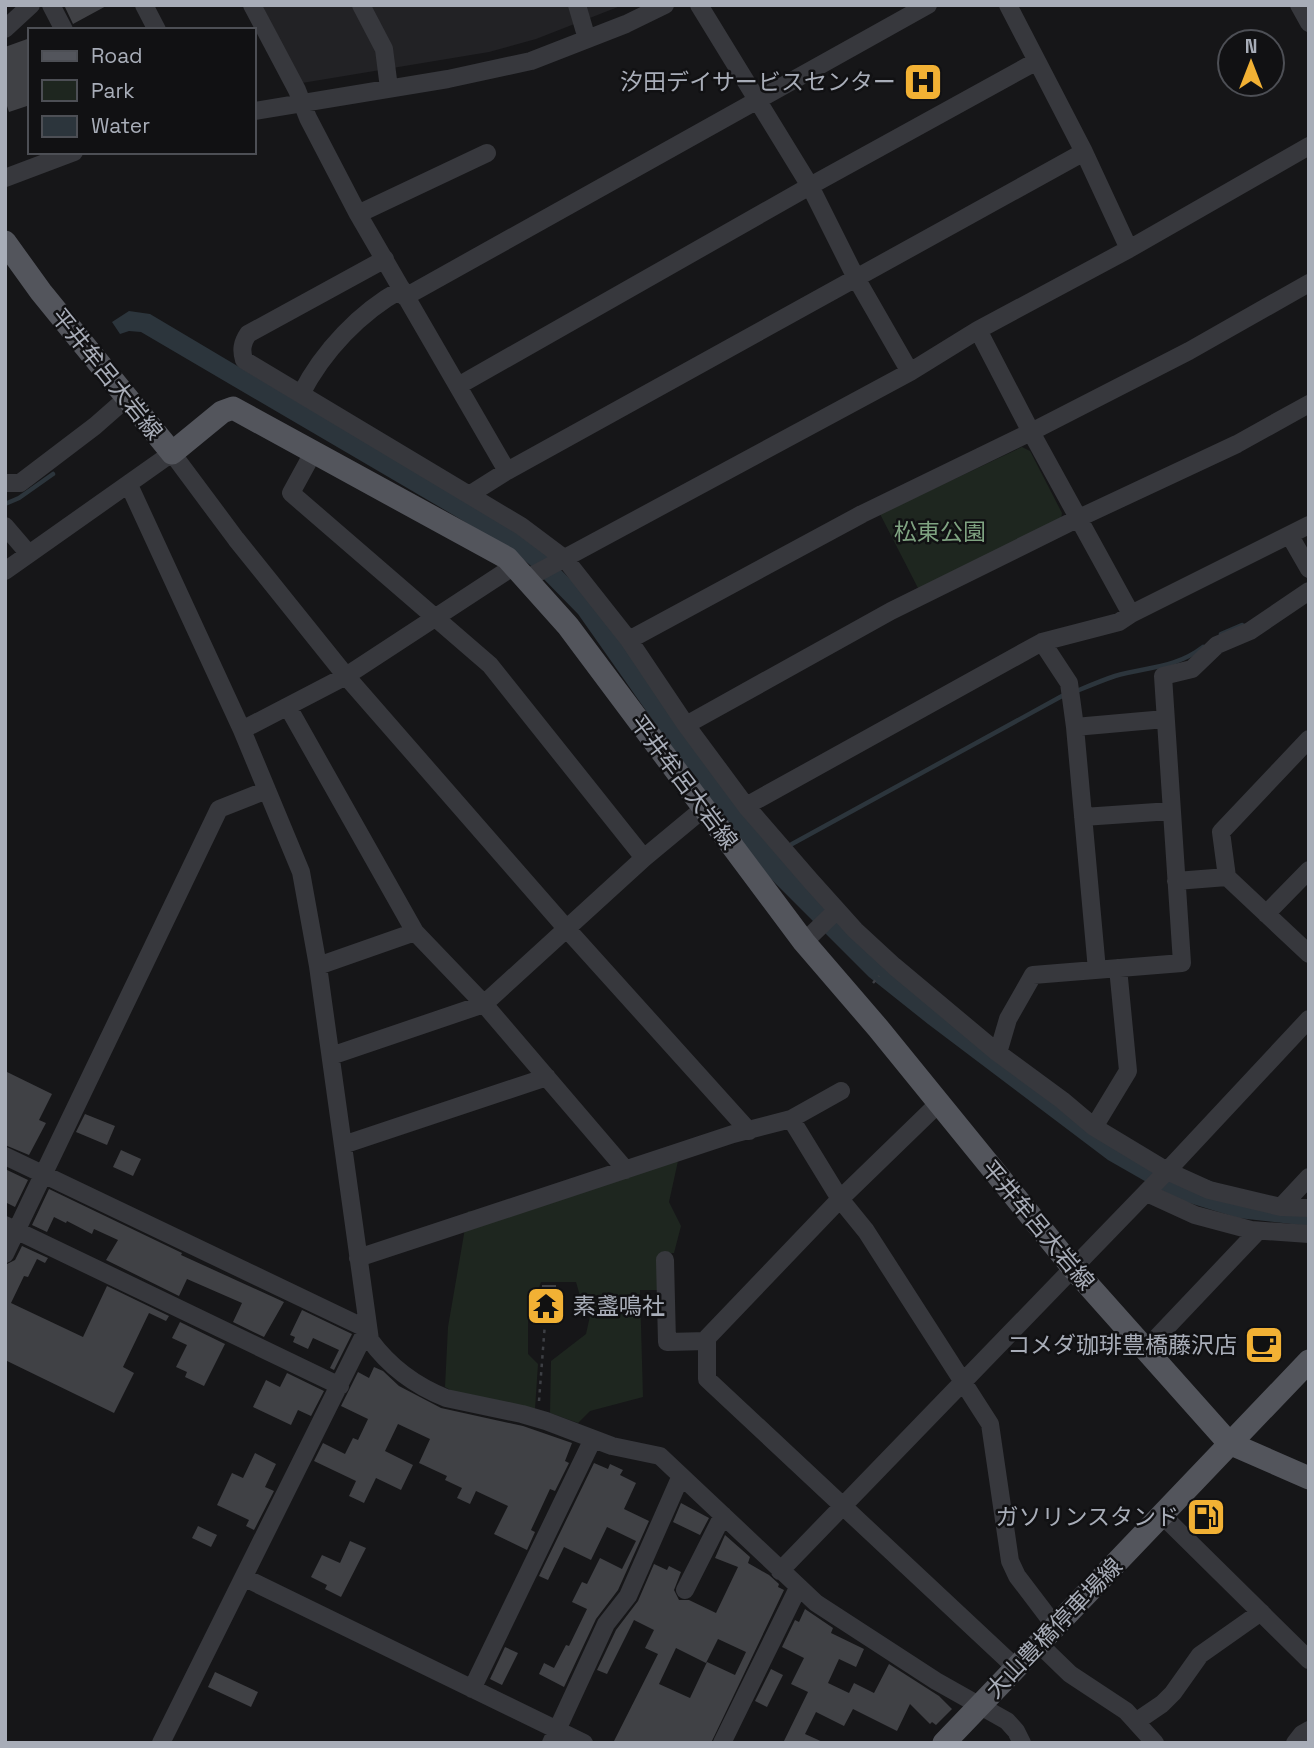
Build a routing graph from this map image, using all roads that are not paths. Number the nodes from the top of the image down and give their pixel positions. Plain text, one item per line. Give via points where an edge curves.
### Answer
1 (31, 5) edge
2 (51, 5) edge
3 (144, 5) edge
4 (252, 5) edge
5 (361, 5) edge
6 (577, 5) edge
7 (665, 5) edge
8 (699, 5) edge
9 (928, 5) edge
10 (1008, 5) edge
11 (1299, 5) edge
12 (1309, 23) edge
13 (63, 28) edge
14 (156, 28) edge
15 (5, 29) edge
16 (261, 38) edge
17 (587, 39) junction
18 (1037, 61) junction
19 (389, 88) junction
20 (758, 100) junction
21 (302, 103) junction
22 (256, 111) edge
23 (1309, 146) edge
24 (1084, 152) junction
25 (487, 153) dead end
26 (69, 154) edge
27 (5, 178) edge
28 (810, 186) junction
29 (358, 214) junction
30 (5, 242) edge
31 (1129, 249) junction
32 (385, 259) junction
33 (856, 278) junction
34 (1309, 284) edge
35 (404, 293) junction
36 (978, 330) junction
37 (910, 372) junction
38 (458, 386) junction
39 (301, 394) junction
40 (128, 397) junction
41 (1309, 404) edge
42 (1031, 432) junction
43 (314, 451) junction
44 (172, 453) junction
45 (507, 471) junction
46 (5, 483) edge
47 (129, 485) junction
48 (469, 495) junction
49 (1079, 518) junction
50 (1309, 525) edge
51 (5, 526) edge
52 (1290, 536) junction
53 (29, 554) junction
54 (561, 560) junction
55 (1309, 569) edge
56 (5, 571) edge
57 (525, 573) junction
58 (1309, 591) edge
59 (1131, 614) junction
60 (434, 617) junction
61 (629, 639) junction
62 (1042, 642) junction
63 (346, 676) junction
64 (288, 707) junction
65 (1165, 719) junction
66 (686, 725) junction
67 (1075, 727) junction
68 (242, 730) junction
69 (1309, 739) edge
70 (267, 790) junction
71 (746, 806) junction
72 (704, 808) junction
73 (1171, 811) junction
74 (1083, 817) junction
75 (644, 858) junction
76 (1309, 870) edge
77 (1227, 877) junction
78 (1176, 881) junction
79 (837, 910) junction
80 (1266, 914) junction
81 (566, 928) junction
82 (415, 932) junction
83 (810, 937) junction
84 (1309, 954) edge
85 (318, 966) junction
86 (1118, 968) junction
87 (1097, 970) junction
88 (484, 1004) junction
89 (1309, 1019) edge
90 (998, 1053) junction
91 (331, 1056) junction
92 (547, 1077) junction
93 (841, 1091) dead end
94 (938, 1104) junction
95 (791, 1119) junction
96 (1094, 1127) junction
97 (749, 1131) junction
98 (343, 1145) junction
99 (5, 1156) edge
100 (626, 1170) junction
101 (1167, 1171) junction
102 (44, 1175) junction
103 (1309, 1177) edge
104 (1147, 1193) junction
105 (840, 1199) junction
106 (1281, 1207) junction
107 (1309, 1208) edge
108 (11, 1228) edge
109 (1258, 1231) junction
110 (1309, 1234) edge
111 (5, 1254) edge
112 (358, 1258) junction
113 (665, 1261) dead end
114 (1073, 1268) junction
115 (368, 1329) junction
116 (707, 1341) junction
117 (1146, 1349) junction
118 (1309, 1360) edge
119 (963, 1382) junction
120 (340, 1386) junction
121 (593, 1439) junction
122 (1229, 1443) junction
123 (680, 1478) junction
124 (1309, 1478) edge
125 (842, 1506) junction
126 (723, 1515) junction
127 (1162, 1515) junction
128 (780, 1571) junction
129 (245, 1578) junction
130 (798, 1588) junction
131 (685, 1590) dead end
132 (1261, 1612) junction
133 (1055, 1626) junction
134 (1038, 1644) junction
135 (1309, 1660) edge
136 (1015, 1667) junction
137 (472, 1689) junction
138 (979, 1706) junction
139 (1137, 1721) junction
140 (1309, 1730) edge
141 (554, 1736) edge
142 (161, 1743) edge
143 (584, 1743) edge
144 (722, 1743) edge
145 (944, 1743) edge
146 (1022, 1743) edge
147 (1155, 1743) edge
148 (1295, 1743) edge

1 - 15 street
2 - 13 street
3 - 14 street
4 - 16 street
5 - 19 street via 384,49
6 - 17 street
7 - 17 street
8 - 20 street
9 - 20 street
10 - 18 street
11 - 12 street
16 - 21 street
17 - 19 street via 531,61
18 - 24 street
18 - 28 street
19 - 21 street
20 - 28 street
20 - 35 street
21 - 22 street
21 - 29 street
23 - 31 street
24 - 31 street
24 - 33 street
25 - 29 street
26 - 27 street
28 - 33 street
28 - 38 street
29 - 32 street
30 - 40 main road, 平井牟呂大岩線
31 - 36 street
32 - 35 street
32 - 39 street via 243,340 244,360
33 - 37 street
33 - 45 street
34 - 42 street
35 - 38 street
35 - 39 street via 366,312 324,358
36 - 37 street
36 - 42 street
37 - 54 street
38 - 45 street
39 - 48 street
40 - 44 main road, 平井牟呂大岩線
40 - 46 street via 20,482
41 - 49 street via 1237,444
42 - 49 street
42 - 61 street via 862,514
43 - 44 main road, 平井牟呂大岩線 via 233,408
43 - 57 main road, 平井牟呂大岩線 via 507,558
43 - 60 street via 291,493
44 - 47 street
44 - 63 street
45 - 48 street
47 - 53 street
47 - 68 street
48 - 54 street via 536,536
49 - 59 street
49 - 66 street via 891,611
50 - 52 street
51 - 53 street
52 - 55 street
52 - 59 street
53 - 56 street
54 - 57 street
54 - 61 street
57 - 60 street
57 - 72 main road, 平井牟呂大岩線
58 - 65 street via 1250,631 1217,645 1192,668 1163,676
59 - 62 street via 1119,622
60 - 63 street
60 - 75 street via 503,679
61 - 66 street
62 - 67 street via 1069,683
62 - 71 street
63 - 64 street
63 - 81 street
64 - 68 street
64 - 82 street
65 - 67 street
65 - 73 street
66 - 71 street
67 - 74 street
68 - 70 street
69 - 77 street via 1221,832
70 - 85 street via 301,872
70 - 102 street via 219,808
71 - 79 street
72 - 75 street
72 - 83 main road, 平井牟呂大岩線
73 - 74 street
73 - 78 street
74 - 87 street
75 - 81 street
76 - 80 street
77 - 78 street
77 - 80 street
78 - 86 street via 1182,963
79 - 83 street
79 - 90 street via 894,966
80 - 84 street
81 - 88 street
81 - 97 street
82 - 85 street
82 - 88 street
83 - 94 main road, 平井牟呂大岩線
85 - 91 street
86 - 87 street
86 - 96 street via 1128,1071
87 - 90 street via 1033,975 1008,1019
88 - 91 street
88 - 92 street
89 - 101 street
90 - 96 street
91 - 98 street
92 - 98 street
92 - 100 street
93 - 95 street
94 - 105 street
94 - 114 main road, 平井牟呂大岩線
95 - 97 street
95 - 105 street
96 - 101 street
97 - 100 street
98 - 112 street
99 - 102 street
100 - 112 street
101 - 104 street
101 - 106 street via 1209,1190
102 - 108 street
102 - 115 street
103 - 106 street
104 - 109 street via 1195,1215
104 - 114 street
105 - 116 street
105 - 119 street via 866,1231
106 - 107 street
108 - 111 street
108 - 120 street
109 - 110 street
109 - 117 street
112 - 115 street
113 - 116 street via 667,1342
114 - 117 main road, 平井牟呂大岩線
114 - 119 street
115 - 120 street
115 - 121 street via 369,1340 396,1369 434,1394 537,1419
116 - 125 street via 707,1379
117 - 122 main road, 平井牟呂大岩線
118 - 122 main road, 大山豊橋停車場線
119 - 125 street
119 - 133 street via 990,1424 1010,1561
120 - 129 street
121 - 123 street via 660,1456
121 - 137 street
122 - 124 main road, 平井牟呂大岩線
122 - 127 main road, 大山豊橋停車場線
123 - 126 street
123 - 141 street via 628,1596 606,1624
125 - 128 street
125 - 136 street
126 - 128 street
126 - 131 street
127 - 132 street
127 - 133 main road, 大山豊橋停車場線
128 - 130 street
129 - 137 street
129 - 142 street
130 - 138 street via 816,1604
130 - 144 street
132 - 135 street
132 - 139 street via 1200,1655 1168,1699
133 - 134 main road, 大山豊橋停車場線
134 - 136 main road, 大山豊橋停車場線
134 - 139 street via 1070,1674
136 - 138 main road, 大山豊橋停車場線
137 - 141 street
138 - 145 main road, 大山豊橋停車場線
138 - 146 street via 1007,1721
139 - 147 street
140 - 148 street
141 - 143 street

